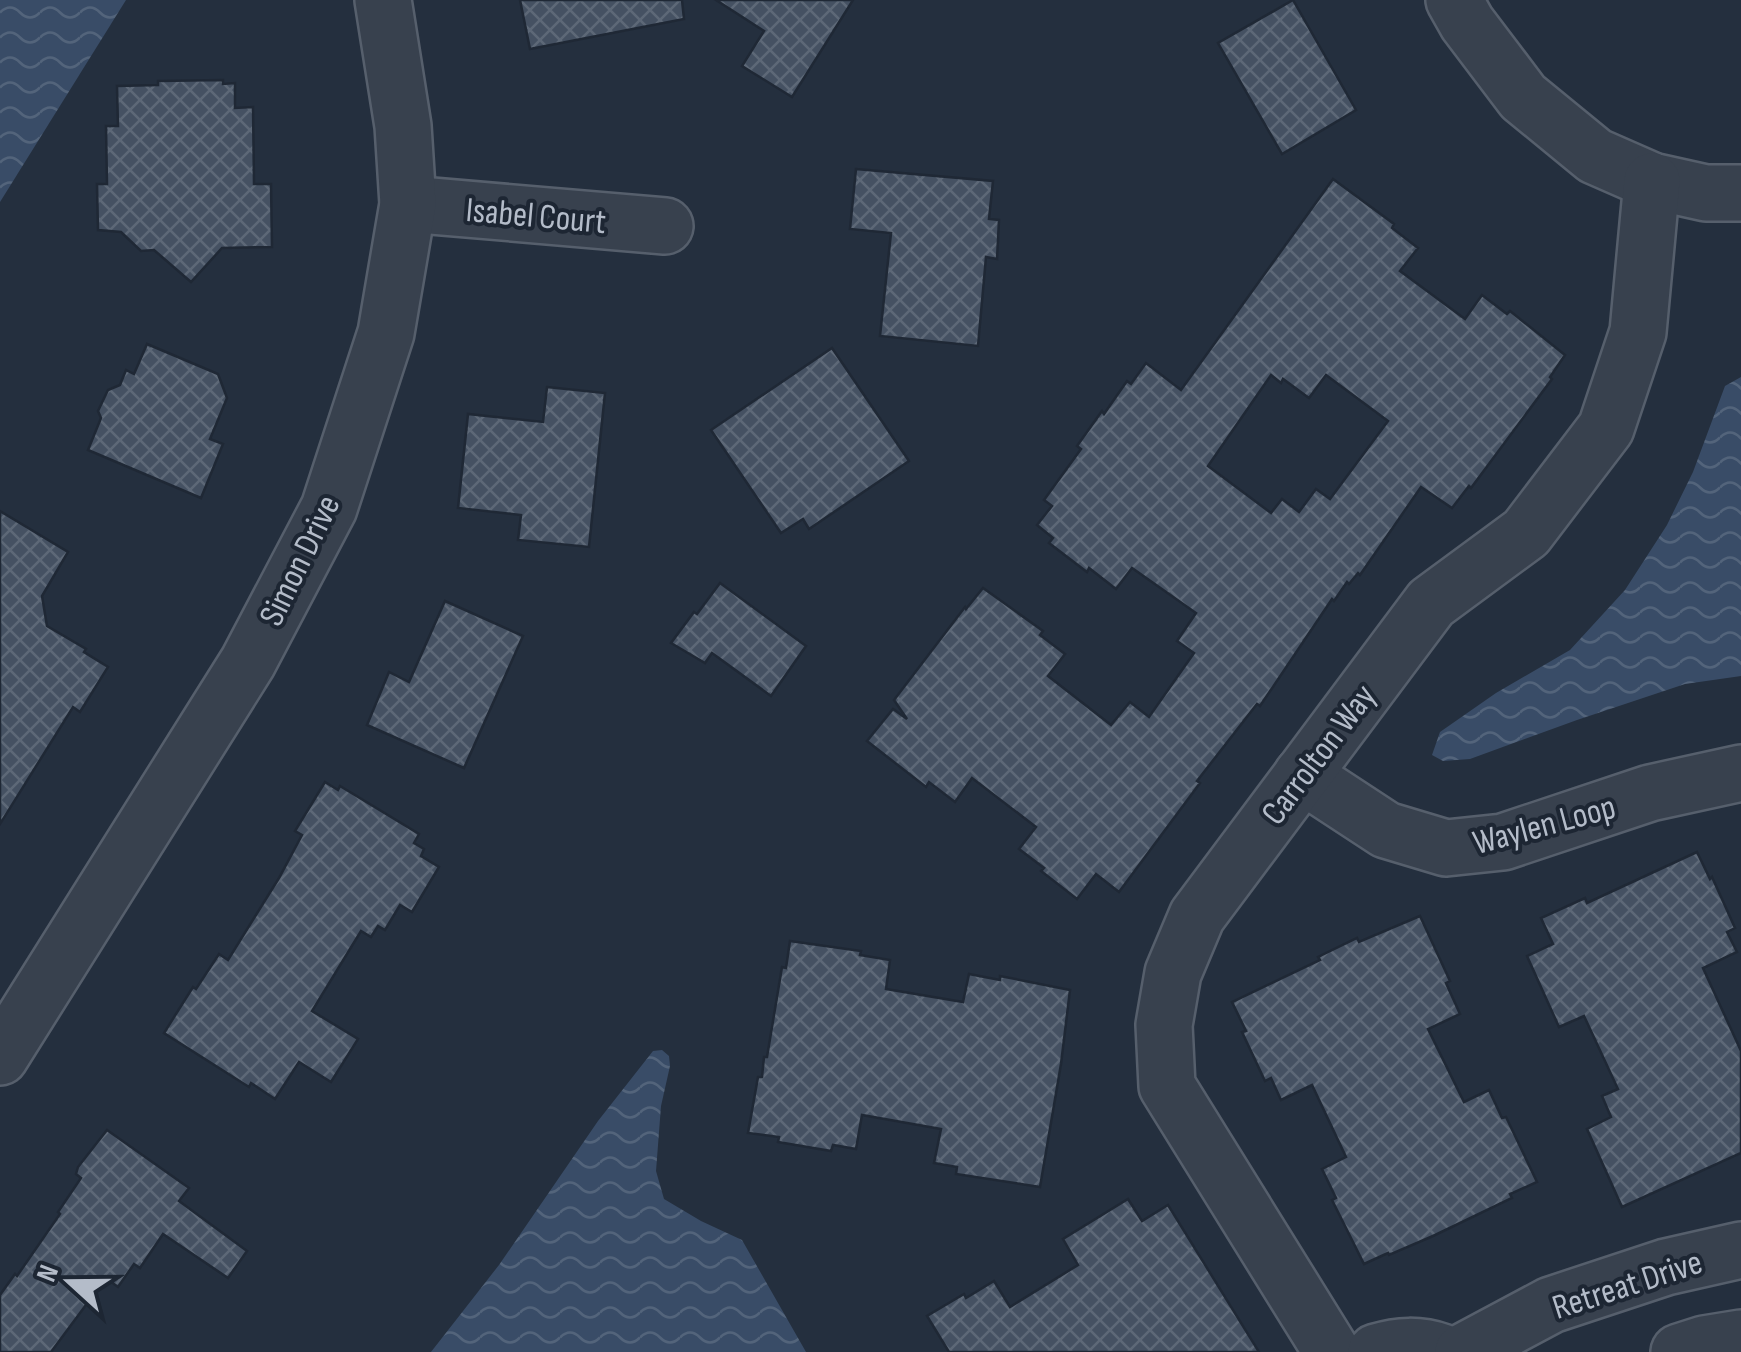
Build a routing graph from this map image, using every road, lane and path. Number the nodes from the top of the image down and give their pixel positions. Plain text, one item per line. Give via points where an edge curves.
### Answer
1 (383, 0) edge
2 (1454, 0) edge
3 (1652, 181) junction
4 (1741, 193) edge
5 (408, 204) junction
6 (665, 226) dead end
7 (1741, 774) edge
8 (1302, 775) junction
9 (0, 1057) edge
10 (1741, 1250) edge
11 (1741, 1338) edge
12 (1332, 1352) edge
13 (1376, 1352) edge
14 (1442, 1352) edge
15 (1463, 1352) edge
16 (1679, 1352) edge

1 - 5 street, Simon Drive
2 - 3 street via 1523,97 1595,156
3 - 4 street
3 - 8 street, Carrolton Way via 1638,332 1606,428 1526,533 1431,603
5 - 6 street, Isabel Court
5 - 9 street, Simon Drive via 386,332 329,508 248,662
7 - 8 street, Waylen Loop via 1650,794 1503,842 1446,848 1386,830
8 - 12 street, Carrolton Way via 1196,916 1173,972 1164,1025 1167,1086
10 - 15 street, Retreat Drive via 1550,1305
11 - 16 street
13 - 14 street via 1397,1346

